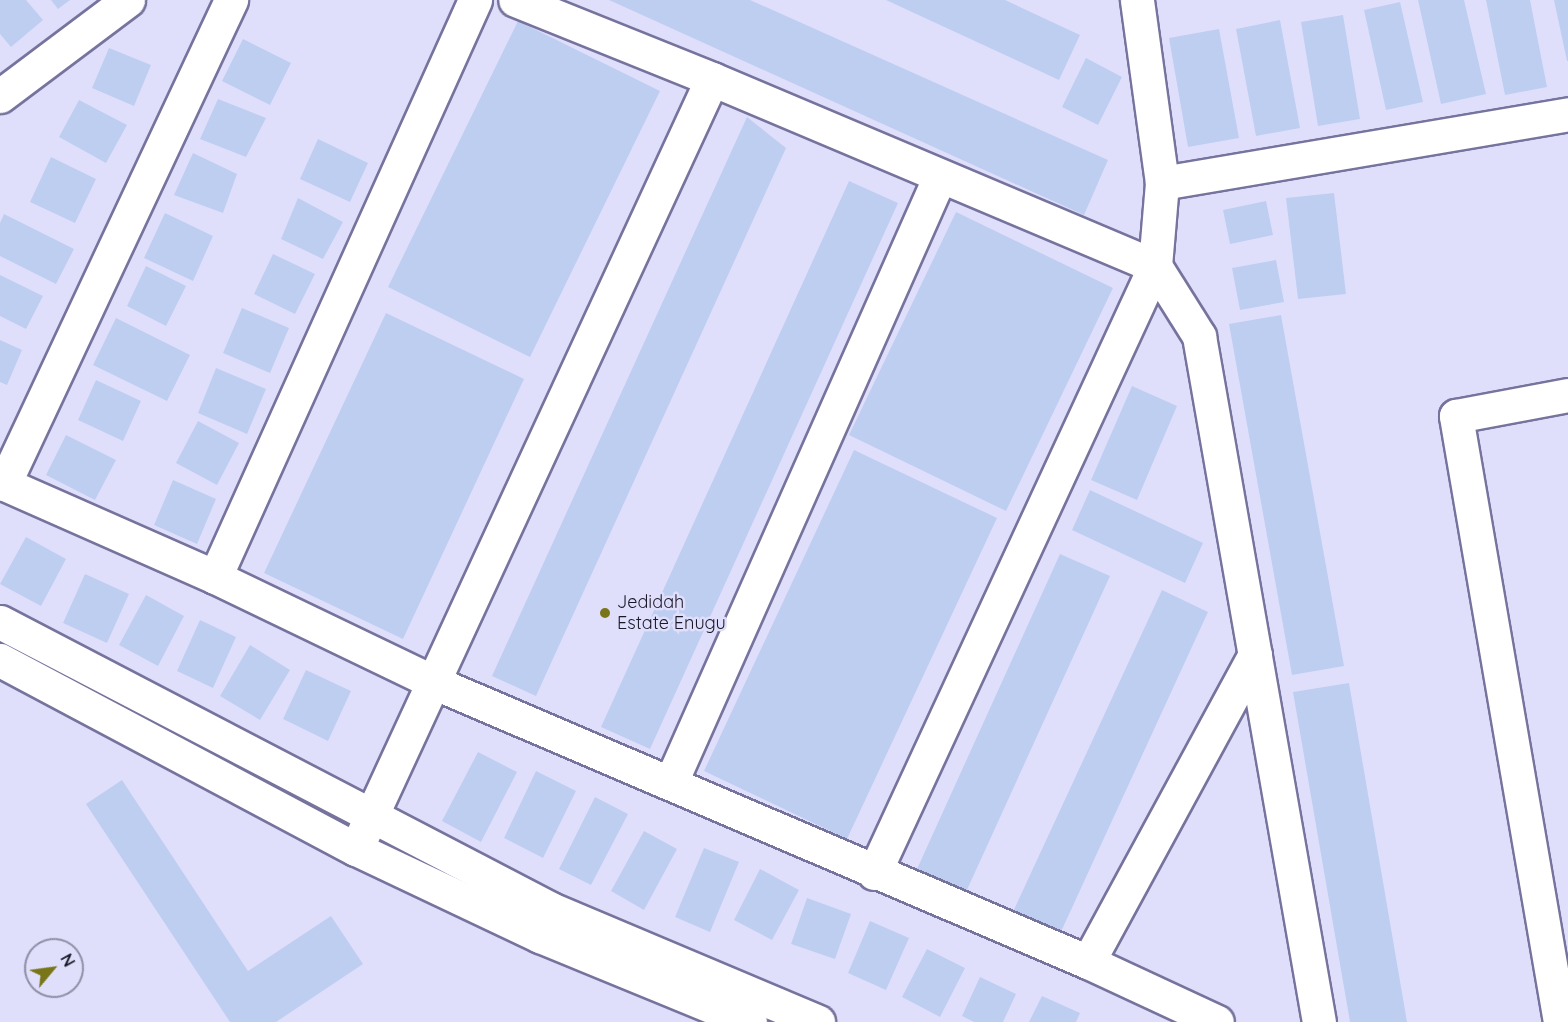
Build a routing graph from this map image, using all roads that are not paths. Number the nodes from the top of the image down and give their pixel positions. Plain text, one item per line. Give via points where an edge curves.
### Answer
1 (128, 0) edge
2 (231, 0) edge
3 (475, 0) edge
4 (515, 0) edge
5 (1137, 0) edge
6 (712, 79) junction
7 (0, 96) edge
8 (1568, 114) edge
9 (940, 176) junction
10 (1162, 183) junction
11 (1155, 266) junction
12 (1568, 395) edge
13 (2, 483) edge
14 (215, 577) junction
15 (0, 622) edge
16 (1255, 654) junction
17 (0, 660) edge
18 (433, 682) junction
19 (671, 782) junction
20 (372, 816) junction
21 (356, 849) junction
22 (874, 873) junction
23 (1088, 962) junction
24 (750, 1022) edge
25 (818, 1022) edge
26 (1217, 1022) edge
27 (1319, 1022) edge
28 (1560, 1022) edge

1 - 7 street
2 - 13 street
3 - 14 street
4 - 6 street
5 - 10 street
6 - 9 street
6 - 18 street
8 - 10 street
9 - 11 street
9 - 19 street
10 - 11 street
11 - 16 street via 1199,336
11 - 22 street
12 - 28 street via 1456,416
13 - 14 street
14 - 18 street
15 - 20 street
16 - 23 street
16 - 27 street
17 - 21 street
18 - 19 street
18 - 20 street
19 - 22 street
20 - 21 street
20 - 25 street via 551,909
21 - 24 street via 540,936
22 - 23 street
23 - 26 street

